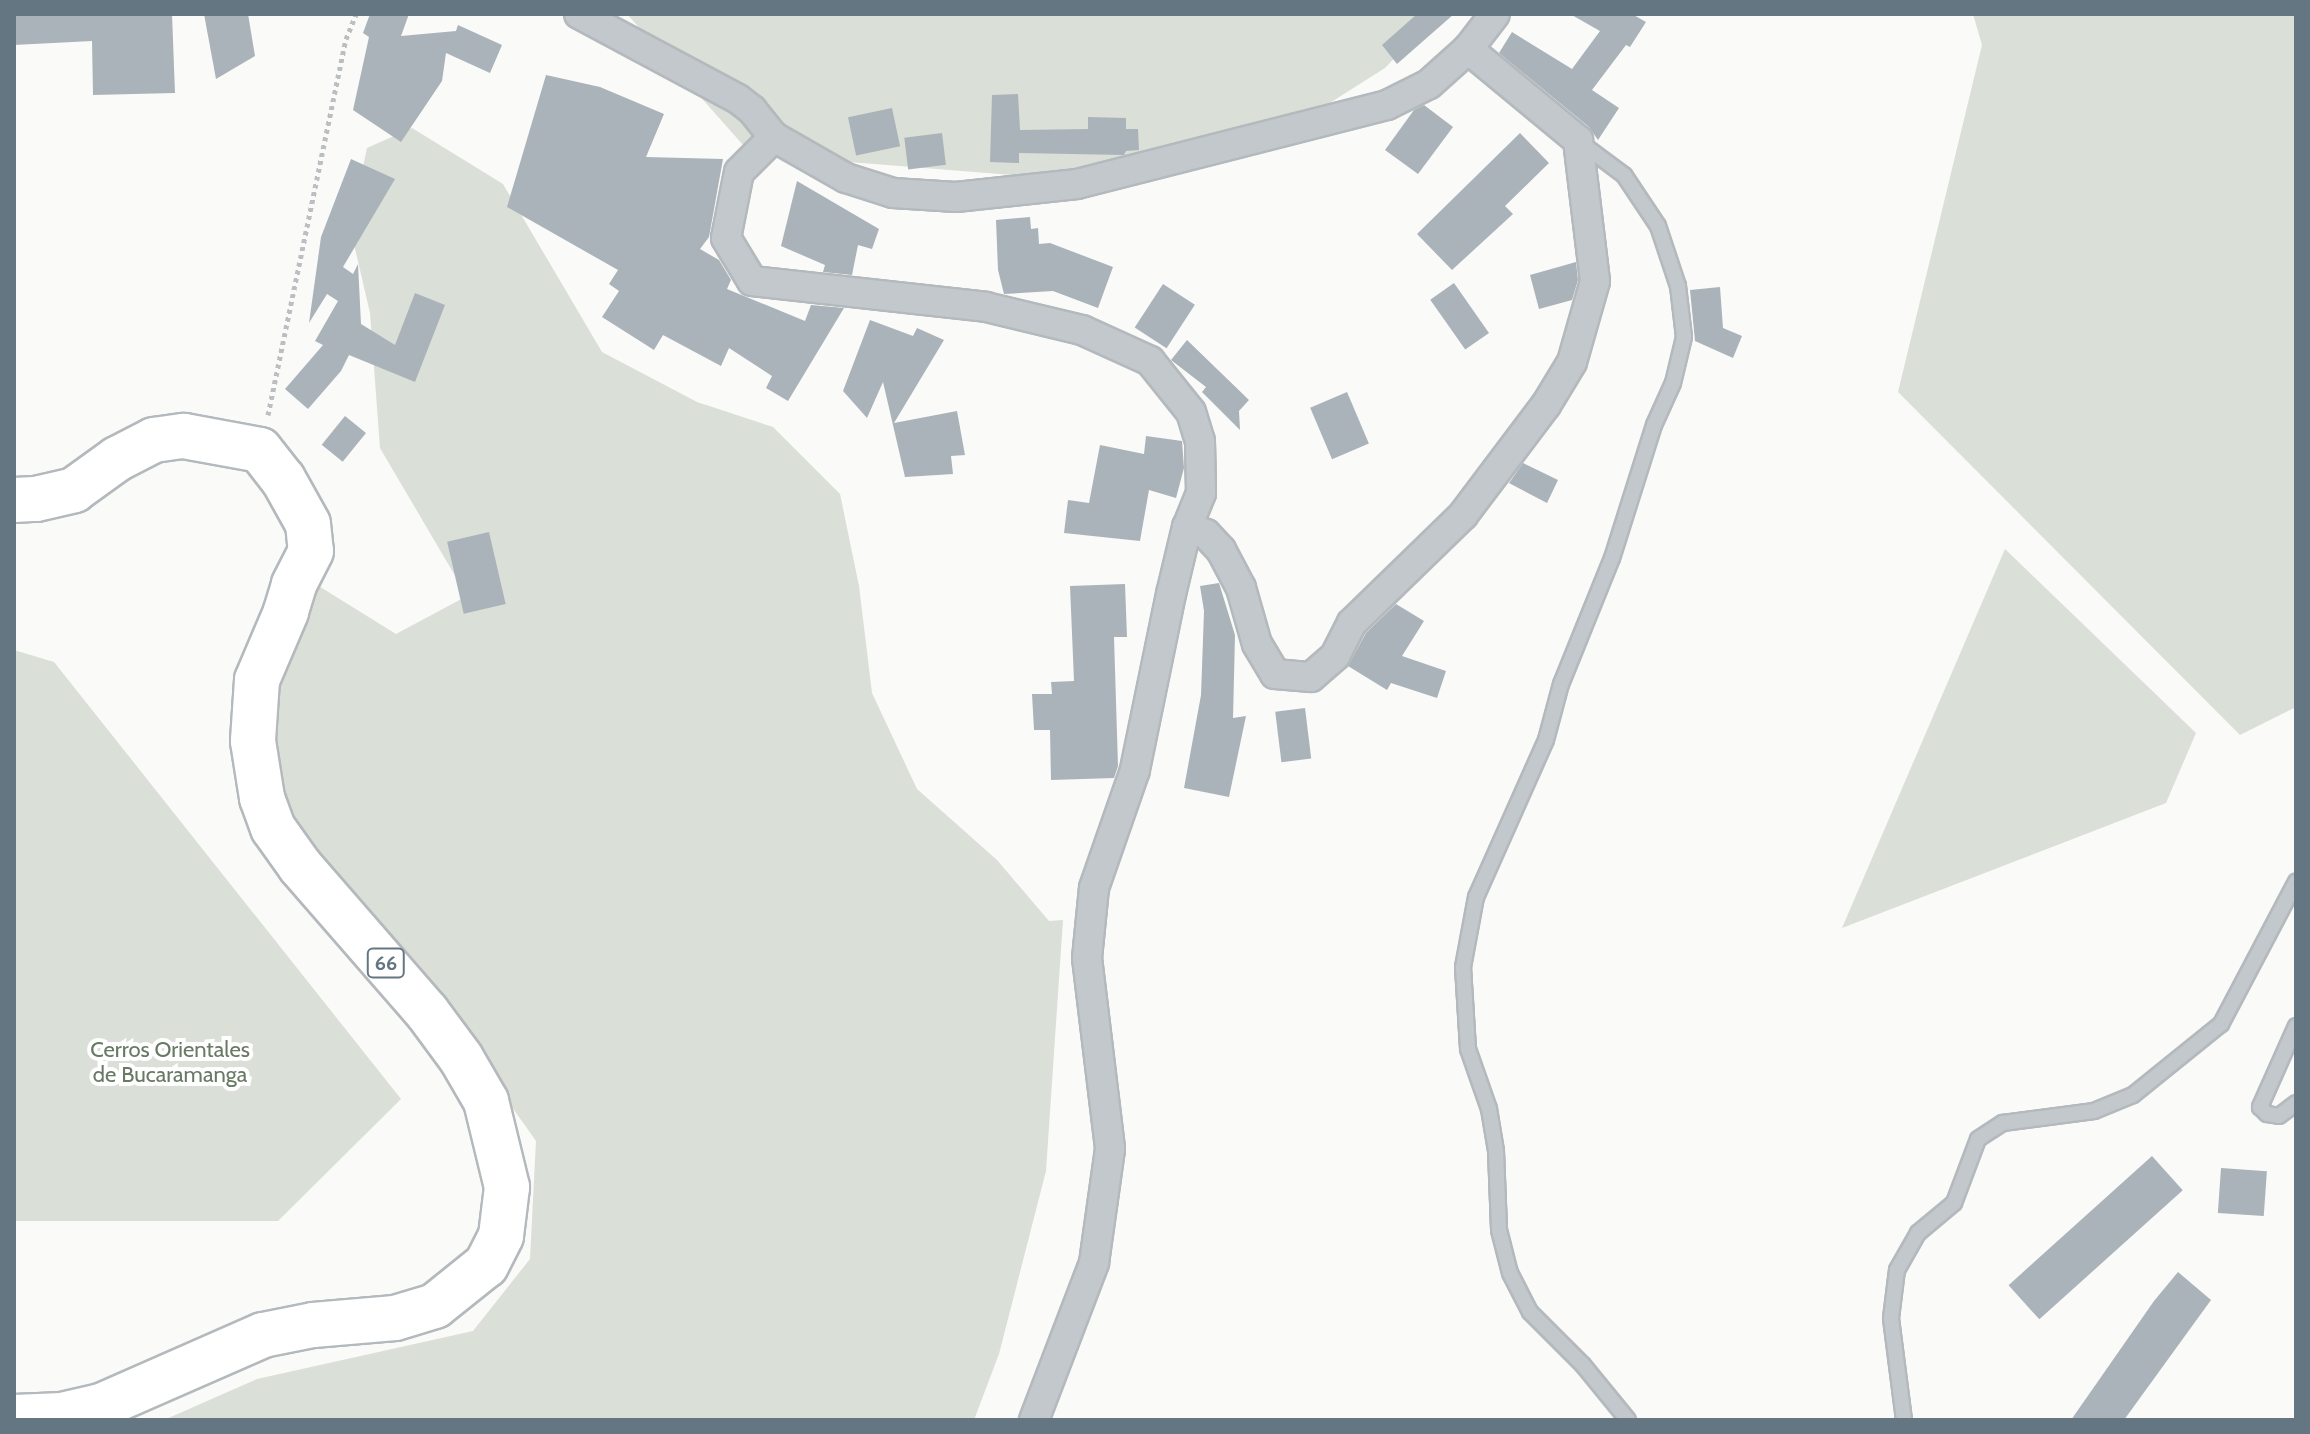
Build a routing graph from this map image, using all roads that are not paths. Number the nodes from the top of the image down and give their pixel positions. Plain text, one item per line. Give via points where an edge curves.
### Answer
1 (579, 14) edge
2 (1495, 14) edge
3 (1468, 49) junction
4 (774, 137) junction
5 (1578, 140) junction
6 (14, 500) edge
7 (1187, 527) junction
8 (2296, 882) edge
9 (2296, 1026) edge
10 (2296, 1103) edge
11 (14, 1417) edge
12 (1034, 1420) edge
13 (1628, 1420) edge
14 (1904, 1420) edge

1 - 4 street via 738,99
2 - 3 street
3 - 4 street via 1429,84 1387,105 1077,184 956,197 893,193 846,178
3 - 5 street
4 - 7 street via 739,172 726,238 752,281 986,307 1082,330 1150,361 1191,412 1200,441 1201,493
5 - 7 street via 1595,281 1572,362 1463,515 1352,623 1335,656 1311,677 1275,674 1257,644 1241,588 1221,550 1206,534
5 - 13 lane via 1624,175 1658,226 1678,286 1684,337 1673,383 1561,684 1546,740 1476,897 1463,967 1468,1049 1489,1109 1499,1230 1510,1273 1530,1312
6 - 11 highway, 66 via 74,490 154,440 184,436 260,450 283,479 308,524 311,551 257,680 253,741 262,798 273,828 300,866 461,1058 486,1101 507,1187 501,1236 486,1265 435,1306 395,1318 263,1335 101,1406 62,1415
7 - 12 street via 1135,770 1094,888 1087,958 1110,1149 1094,1263
8 - 14 lane via 2221,1024 2133,1095 2094,1111 2003,1123 1978,1139 1954,1203 1918,1233 1897,1270 1891,1318
9 - 10 lane via 2260,1107 2279,1116

